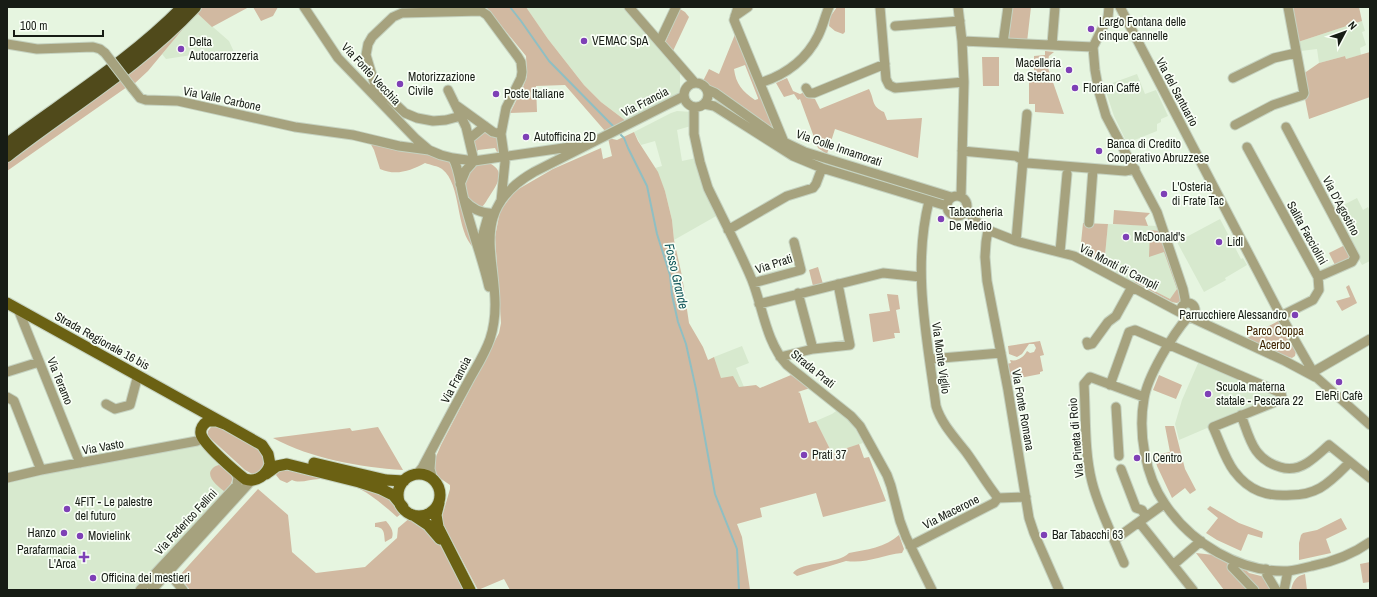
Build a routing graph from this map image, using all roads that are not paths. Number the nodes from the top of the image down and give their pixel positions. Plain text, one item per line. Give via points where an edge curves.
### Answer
1 (183, 7) edge
2 (195, 7) edge
3 (304, 7) edge
4 (629, 7) edge
5 (676, 7) edge
6 (738, 7) edge
7 (748, 7) edge
8 (830, 7) edge
9 (880, 7) edge
10 (958, 7) edge
11 (1008, 7) edge
12 (1055, 7) edge
13 (1288, 7) edge
14 (1121, 9) edge
15 (1109, 11) edge
16 (735, 16) junction
17 (960, 21) junction
18 (894, 26) dead end
19 (660, 41) junction
20 (962, 42) junction
21 (1003, 43) junction
22 (7, 44) edge
23 (1052, 44) junction
24 (1093, 47) junction
25 (1296, 53) junction
26 (885, 64) junction
27 (684, 69) junction
28 (1233, 78) dead end
29 (964, 82) junction
30 (695, 83) junction
31 (760, 83) junction
32 (806, 88) dead end
33 (448, 90) dead end
34 (708, 90) junction
35 (685, 92) junction
36 (704, 104) junction
37 (455, 105) junction
38 (694, 107) junction
39 (1027, 114) dead end
40 (461, 116) junction
41 (1235, 125) dead end
42 (485, 126) junction
43 (1286, 127) dead end
44 (501, 134) junction
45 (469, 139) junction
46 (594, 141) junction
47 (784, 142) junction
48 (7, 144) edge
49 (1247, 146) dead end
50 (429, 150) junction
51 (962, 151) junction
52 (7, 156) edge
53 (505, 156) junction
54 (453, 158) junction
55 (486, 159) junction
56 (1022, 159) junction
57 (474, 161) junction
58 (822, 168) junction
59 (1093, 169) junction
60 (1135, 169) junction
61 (1067, 174) dead end
62 (503, 177) junction
63 (460, 184) junction
64 (501, 197) junction
65 (951, 197) junction
66 (961, 197) junction
67 (463, 199) junction
68 (928, 201) junction
69 (947, 206) junction
70 (966, 210) junction
71 (492, 213) junction
72 (1089, 223) dead end
73 (728, 230) junction
74 (988, 230) junction
75 (1016, 241) junction
76 (794, 242) dead end
77 (1060, 252) junction
78 (484, 266) junction
79 (921, 277) junction
80 (1318, 277) junction
81 (753, 283) junction
82 (838, 284) junction
83 (1132, 287) junction
84 (798, 293) junction
85 (7, 302) edge
86 (759, 304) junction
87 (18, 308) junction
88 (1184, 312) junction
89 (1281, 316) junction
90 (494, 318) junction
91 (1370, 339) edge
92 (1087, 342) dead end
93 (1169, 345) junction
94 (1298, 347) junction
95 (813, 349) junction
96 (1001, 353) junction
97 (780, 356) junction
98 (930, 358) junction
99 (1285, 361) junction
100 (40, 362) junction
101 (7, 372) edge
102 (1313, 373) junction
103 (138, 375) junction
104 (1110, 384) junction
105 (7, 397) edge
106 (1144, 397) junction
107 (184, 402) junction
108 (106, 404) dead end
109 (1116, 407) dead end
110 (1241, 416) junction
111 (225, 424) junction
112 (1370, 425) edge
113 (202, 434) junction
114 (262, 445) junction
115 (431, 450) junction
116 (1119, 456) dead end
117 (1350, 462) junction
118 (80, 463) junction
119 (232, 468) junction
120 (41, 470) junction
121 (1121, 470) dead end
122 (418, 474) junction
123 (264, 475) junction
124 (7, 478) edge
125 (1370, 478) edge
126 (252, 480) junction
127 (404, 480) junction
128 (433, 480) junction
129 (1026, 497) junction
130 (998, 498) junction
131 (439, 502) junction
132 (1164, 504) junction
133 (402, 507) junction
134 (413, 515) junction
135 (1143, 519) junction
136 (1114, 540) junction
137 (1201, 541) junction
138 (1370, 542) edge
139 (910, 546) junction
140 (449, 550) junction
141 (1124, 563) dead end
142 (1173, 565) junction
143 (1232, 567) dead end
144 (1266, 569) junction
145 (1288, 570) junction
146 (169, 573) junction
147 (140, 590) edge
148 (152, 590) edge
149 (183, 590) edge
150 (470, 590) edge
151 (932, 590) edge
152 (1059, 590) edge
153 (1193, 590) edge
154 (1254, 590) edge
155 (1276, 590) edge
156 (1284, 590) edge

1 - 48 highway via 124,59
2 - 52 highway via 129,67
3 - 50 street, Via Fonte Vecchia via 338,58
4 - 19 street
5 - 19 street
6 - 16 street
7 - 16 street
8 - 31 street via 818,35 801,60 786,71
9 - 26 street
10 - 17 street
11 - 21 street
12 - 23 street
13 - 25 street
14 - 15 street
14 - 89 street, Via del Santuario
15 - 24 street
16 - 31 street via 734,20
17 - 18 street
17 - 20 street
19 - 27 street
20 - 21 street
20 - 29 street
21 - 23 street
22 - 50 street, Via Valle Carbone, bridge via 37,50 93,46 100,48 140,98 146,100 178,100 295,127
23 - 24 street
24 - 60 street via 1095,70 1106,116
25 - 28 street via 1274,58
25 - 41 street via 1303,95 1273,105
26 - 29 street via 886,79 889,85 895,88
26 - 32 street via 814,93 809,93
27 - 30 street
27 - 35 street
29 - 51 street
30 - 34 street via 703,84
30 - 35 street via 688,86
31 - 47 street
33 - 37 street
34 - 36 street via 708,98
34 - 47 street, Via Colle Innamorati via 716,93
35 - 38 street via 687,103
35 - 46 street, Via Francia
36 - 38 street
36 - 58 street via 720,109 783,152
37 - 40 street
37 - 42 street
38 - 73 street, Strada Prati via 694,134 700,162 708,188
39 - 56 street
40 - 44 street, Via Francia via 433,121 417,118 405,113 375,85 366,50 372,37 393,17 402,14 481,11 487,14 521,62 522,78 503,110
40 - 45 street
42 - 44 street
42 - 45 street
43 - 80 street, Via D'Agostino via 1355,257 1352,262
44 - 53 street, Via Francia
45 - 57 street
46 - 53 street, Via Francia via 566,148
46 - 64 street, Via Francia via 555,156 525,173 512,181
47 - 65 street, Via Colle Innamorati via 805,152
49 - 80 street, Salita Facciolini
50 - 54 street, Via Valle Carbone
51 - 56 street via 1016,156
51 - 66 street
53 - 55 street, Via Francia
53 - 62 street, Via Francia
54 - 57 street, Via Francia
54 - 63 street, Via Francia
55 - 57 street, Via Francia
55 - 62 street via 499,166
56 - 59 street via 1027,163
56 - 75 street
57 - 63 street via 466,170
58 - 68 street
58 - 73 street via 813,188 787,196
59 - 60 street
59 - 72 street
60 - 88 street via 1157,212 1183,288
61 - 77 street, Via Monti di Campli
62 - 64 street, Via Francia
63 - 67 street, Via Francia
64 - 71 street, Via Francia
65 - 66 street
65 - 69 street
66 - 70 street via 966,203
67 - 71 street via 475,209
67 - 78 street, Via Francia
68 - 69 street
68 - 79 street, Via Monte Viglio
69 - 70 street via 949,212 956,216
70 - 74 street, Via Monti di Campli
71 - 78 street, Via Francia via 483,234
71 - 90 street, Via Francia via 490,234 496,311
73 - 81 street, Strada Prati
74 - 75 street, Via Monti di Campli
74 - 96 street, Via Fonte Romana via 986,270
75 - 77 street, Via Monti di Campli
76 - 81 street, Via Prati via 801,270
77 - 83 street, Via Monti di Campli via 1074,256
78 - 90 street, Via Francia
79 - 82 street via 883,273
79 - 98 street, Via Monte Viglio
80 - 89 street, Salita Facciolini via 1319,290 1313,300
81 - 86 street, Strada Prati
82 - 84 street
82 - 95 street via 850,345
83 - 88 street, Via Monti di Campli
83 - 92 street via 1116,316 1108,322 1092,344 1088,345
84 - 86 street
84 - 95 street
85 - 87 main road, Strada Regionale 16 bis
86 - 97 street, Strada Prati via 771,341
87 - 100 street, Via Teramo
87 - 103 main road, Strada Regionale 16 bis
88 - 93 street via 1179,328
88 - 99 street, Via Monti di Campli
89 - 94 street, Via del Santuario
90 - 115 street, Via Francia via 488,344
91 - 102 street
93 - 104 street via 1135,330 1129,332
93 - 106 street
93 - 110 street via 1281,392 1280,400
94 - 99 street via 1296,358
94 - 102 street, Via del Santuario
95 - 97 street
96 - 98 street
96 - 129 street, Via Fonte Romana
97 - 139 street, Strada Prati via 860,426 887,475
98 - 130 street, Via Monte Viglio via 939,417
99 - 102 street, Via Monti di Campli
100 - 101 street
100 - 118 street, Via Teramo
102 - 112 street, Via del Santuario
103 - 107 main road, Strada Regionale 16 bis
103 - 108 street via 128,407 115,409
104 - 106 street, Via Pineta di Roio
104 - 136 street, Via Pineta di Roio via 1090,377 1084,384 1088,462 1092,483
105 - 120 street via 14,401
106 - 132 street via 1144,448 1154,482
107 - 111 main road, Strada Regionale 16 bis
107 - 113 main road, Strada Regionale 16 bis via 197,417
109 - 116 street
110 - 117 street via 1254,449 1262,458 1282,468 1300,467 1329,445
110 - 117 street via 1213,427 1235,472 1260,492 1278,496 1319,489
111 - 113 main road via 208,421 202,426
111 - 114 main road, Strada Regionale 16 bis
113 - 118 street, Via Vasto via 197,441
113 - 119 main road, Strada Regionale 16 bis via 209,446
114 - 123 main road via 270,464
114 - 127 main road via 275,455 386,480
115 - 122 street, Via Francia
115 - 128 street, Via Francia via 430,469
117 - 125 street
118 - 120 street, Via Vasto
119 - 126 main road, Strada Regionale 16 bis via 243,478
119 - 147 street, Via Federico Fellini via 238,477 237,486
120 - 124 street, Via Vasto
121 - 135 street via 1136,508 1142,510
122 - 127 main road
122 - 128 main road
123 - 126 main road
123 - 133 main road via 277,466 301,466 381,489 392,495
126 - 146 street, Via Federico Fellini
127 - 133 main road via 398,496
128 - 131 main road via 439,490
129 - 130 street
129 - 152 street, Via Fonte Romana via 1034,533
130 - 139 street, Via Macerone via 994,503
131 - 134 main road via 431,512
131 - 140 main road via 436,520
132 - 135 street
132 - 137 street
133 - 134 main road
134 - 140 main road via 428,525
135 - 136 street
135 - 142 street
136 - 141 street, Via Pineta di Roio
137 - 142 street
137 - 144 street via 1224,556
138 - 145 street via 1328,562
139 - 151 street, Strada Prati
140 - 150 main road
142 - 153 street
143 - 154 street
144 - 145 street
144 - 155 street
145 - 156 street
146 - 148 street, Via Federico Fellini
146 - 149 street

